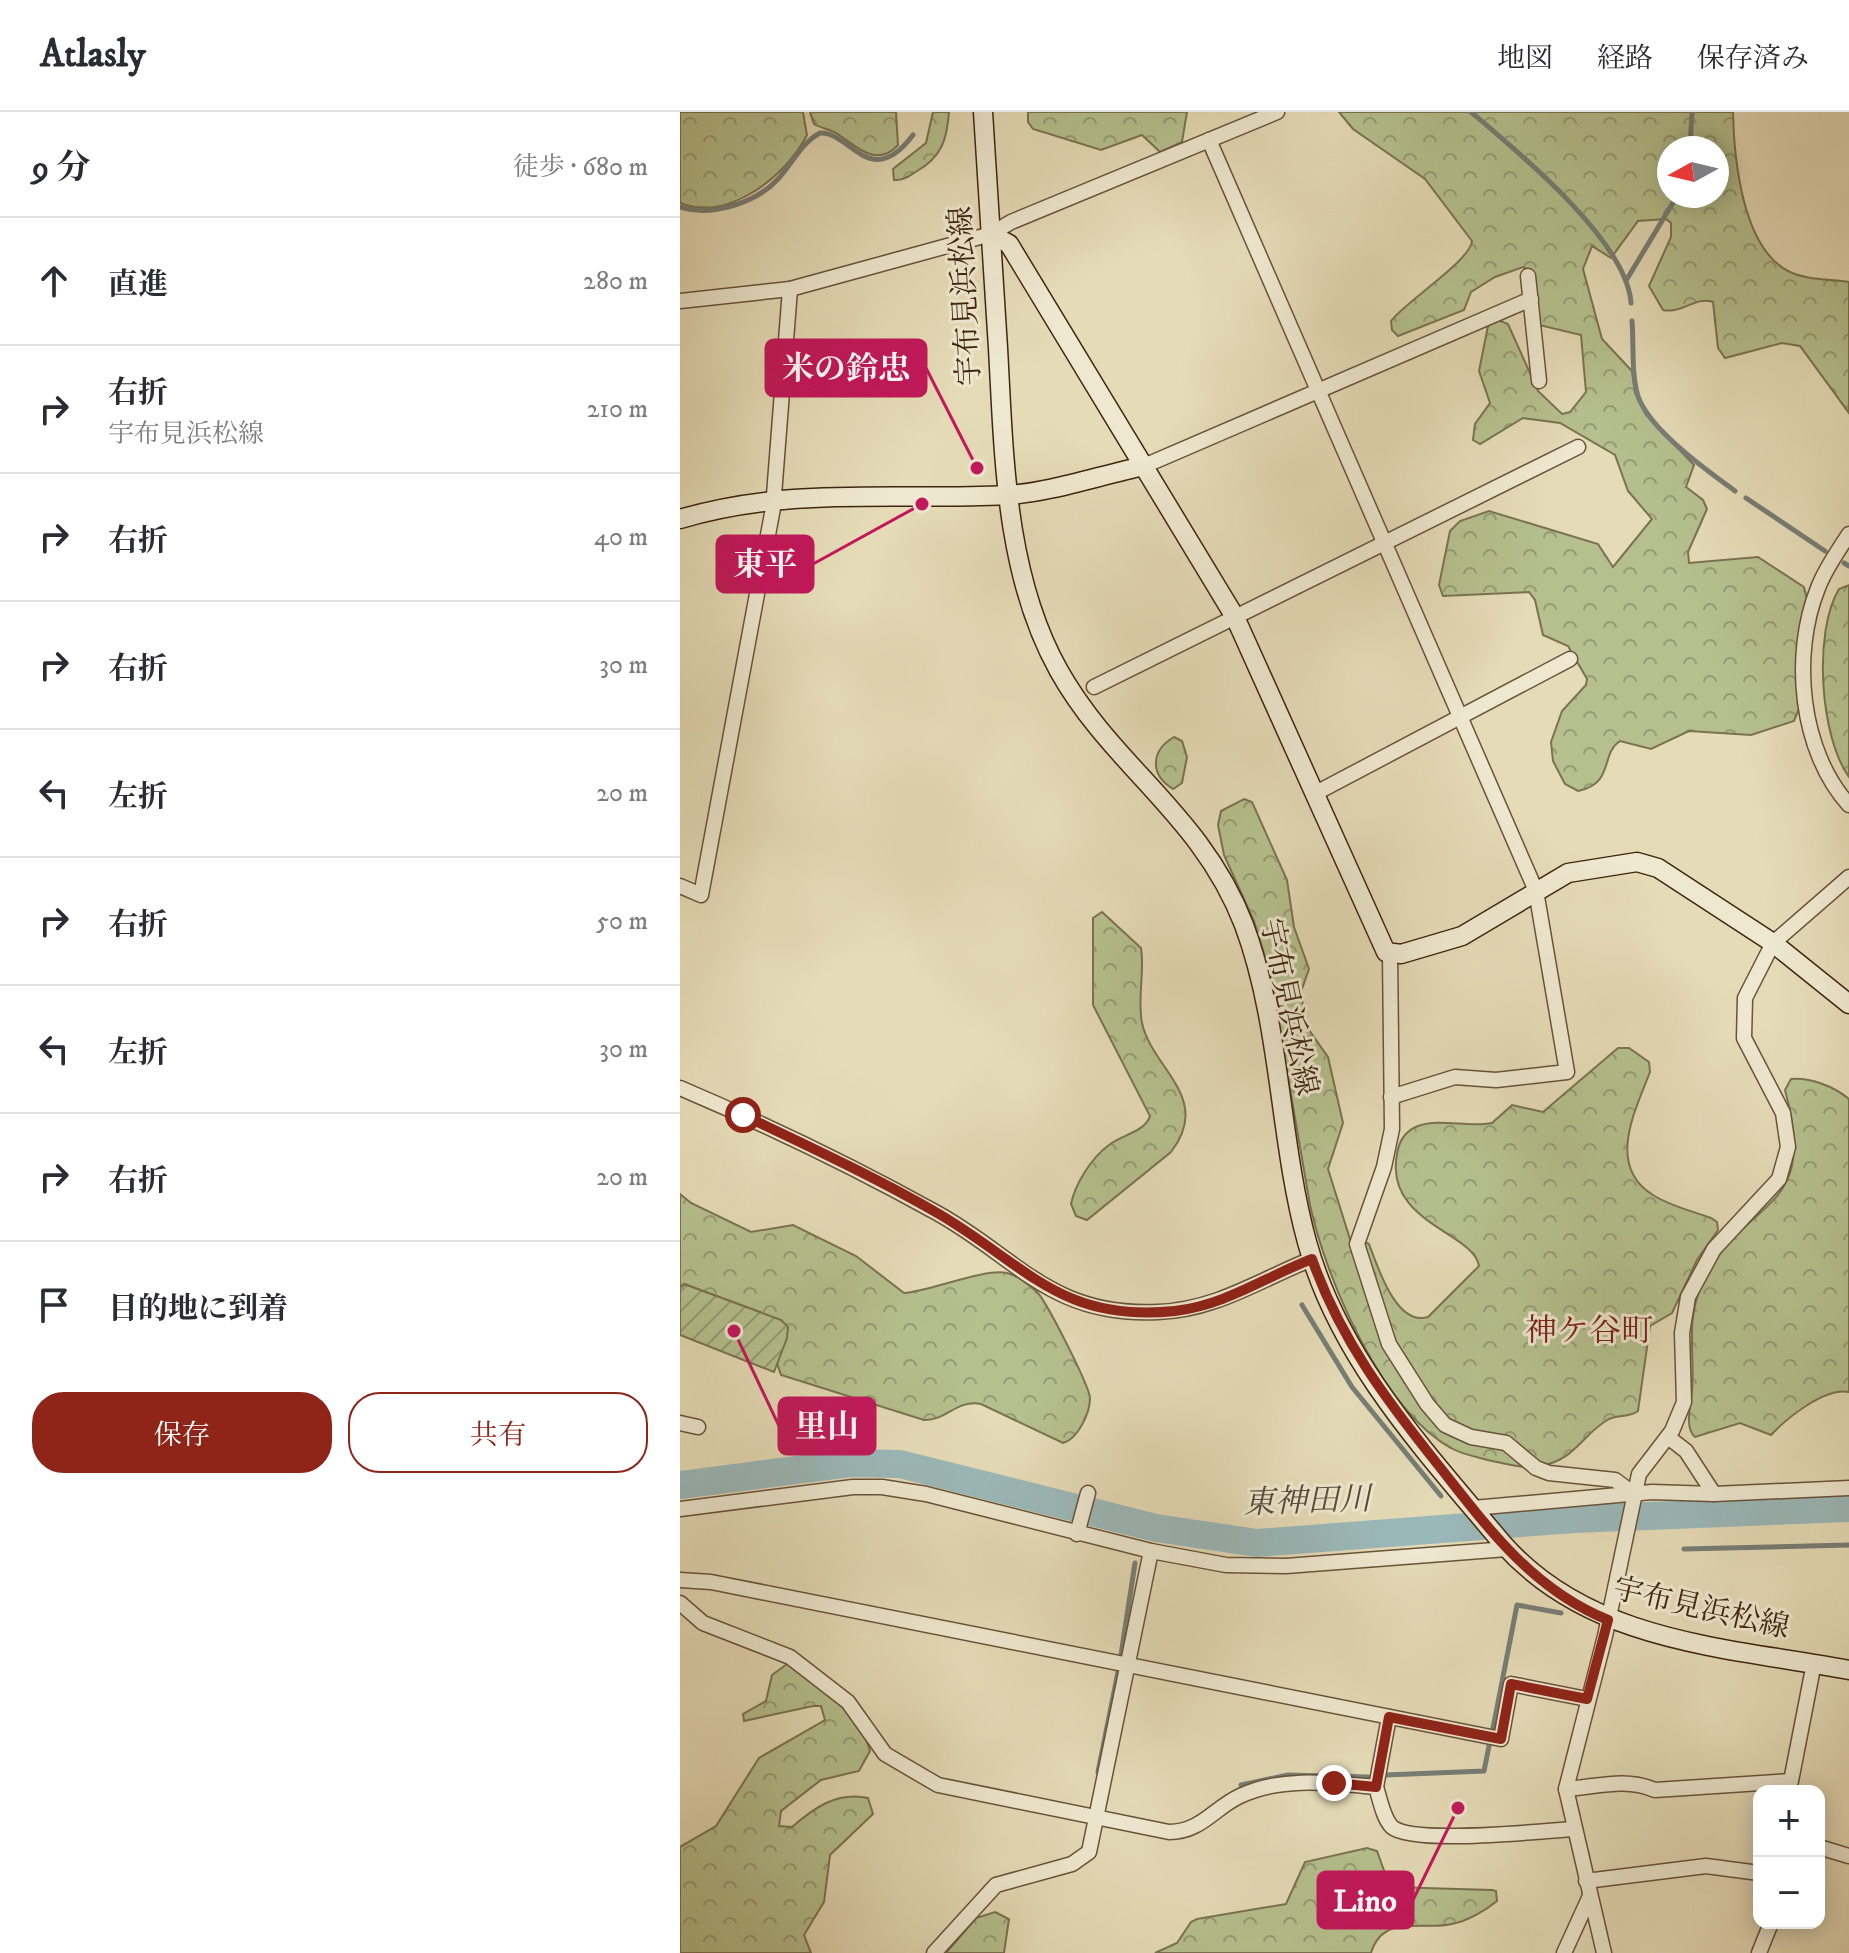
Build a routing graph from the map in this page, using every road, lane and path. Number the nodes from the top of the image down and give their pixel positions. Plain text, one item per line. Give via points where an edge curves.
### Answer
1 (983, 112) edge
2 (1277, 112) edge
3 (1209, 140) junction
4 (991, 234) junction
5 (1528, 276) dead end
6 (790, 289) junction
7 (1531, 299) junction
8 (680, 301) edge
9 (1539, 381) dead end
10 (1318, 390) junction
11 (1578, 447) dead end
12 (1144, 466) junction
13 (1009, 495) junction
14 (774, 498) junction
15 (680, 519) edge
16 (1849, 534) edge
17 (1385, 543) junction
18 (1235, 617) junction
19 (1570, 659) dead end
20 (1094, 687) dead end
21 (1460, 717) junction
22 (1314, 794) junction
23 (1849, 805) edge
24 (1849, 877) edge
25 (680, 886) edge
26 (1536, 891) junction
27 (1773, 943) junction
28 (1390, 954) junction
29 (1849, 1004) edge
30 (680, 1088) edge
31 (1391, 1097) junction
32 (1312, 1259) junction
33 (680, 1423) edge
34 (698, 1427) dead end
35 (1668, 1437) junction
36 (1849, 1488) edge
37 (1088, 1493) dead end
38 (1714, 1494) junction
39 (1634, 1496) junction
40 (680, 1509) edge
41 (1474, 1509) junction
42 (1078, 1532) junction
43 (1505, 1547) junction
44 (1151, 1551) junction
45 (680, 1580) edge
46 (680, 1603) edge
47 (1608, 1620) junction
48 (1814, 1663) junction
49 (1129, 1665) junction
50 (1849, 1670) edge
51 (1587, 1699) junction
52 (1389, 1717) junction
53 (1376, 1787) junction
54 (1566, 1789) junction
55 (1099, 1818) junction
56 (1574, 1829) junction
57 (1825, 1849) edge
58 (1849, 1856) edge
59 (1753, 1872) edge
60 (1586, 1881) junction
61 (1590, 1896) junction
62 (1769, 1929) edge
63 (934, 1953) edge
64 (1564, 1953) edge
65 (1604, 1953) edge
66 (1759, 1953) edge

1 - 4 main road, 宇布見浜松線
2 - 3 street
3 - 4 street
3 - 10 street
4 - 6 street
4 - 12 main road via 1009,244
4 - 13 main road, 宇布見浜松線
5 - 7 street
6 - 8 street
6 - 14 street
7 - 9 street
7 - 10 street
10 - 12 street
10 - 17 street
11 - 17 street
12 - 13 main road
12 - 18 main road
13 - 14 main road
13 - 32 main road, 宇布見浜松線 via 1027,596 1059,671 1093,721 1193,833 1222,877 1244,925
14 - 15 main road
14 - 25 street via 701,895
16 - 23 street via 1815,596 1805,668 1818,758 1828,781
17 - 18 street
17 - 21 street
18 - 20 street
18 - 22 main road
19 - 21 street
21 - 22 street
21 - 26 street
22 - 28 main road
24 - 27 street
26 - 27 main road via 1579,870 1644,863
26 - 28 main road via 1462,936
26 - 31 street via 1567,1072 1496,1080 1455,1077
27 - 29 main road
27 - 35 street via 1749,985 1742,1024 1748,1051 1783,1113 1786,1163 1770,1193 1714,1249 1695,1280 1682,1333 1684,1402
28 - 31 street
30 - 32 street via 936,1212 1033,1280 1098,1306 1147,1312 1197,1307 1235,1296
31 - 39 street via 1389,1148 1357,1244 1393,1351 1445,1425 1471,1437 1506,1443 1549,1473 1615,1480
32 - 41 main road, 宇布見浜松線 via 1367,1374
33 - 34 street
35 - 38 street via 1686,1451
35 - 39 street via 1644,1463
36 - 38 street
37 - 42 street
38 - 39 street
39 - 41 street
39 - 47 street
40 - 42 street via 882,1487
41 - 43 main road, 宇布見浜松線
42 - 44 street
43 - 44 street via 1271,1567
43 - 47 main road, 宇布見浜松線 via 1550,1589
44 - 49 street
45 - 49 street
46 - 55 street via 703,1623 790,1657 848,1702 885,1754 938,1785
47 - 48 main road, 宇布見浜松線
47 - 51 street
48 - 50 main road, 宇布見浜松線
48 - 54 street via 1791,1781 1655,1790 1638,1783 1605,1783
49 - 52 street
49 - 55 street
51 - 52 street via 1511,1684 1501,1739
51 - 54 street
52 - 53 street
53 - 55 street via 1271,1786 1237,1797 1181,1832
53 - 56 street via 1389,1824 1403,1832 1497,1835
54 - 56 street
55 - 63 street via 1089,1852 1081,1860 996,1885
56 - 60 street
57 - 58 street
59 - 60 street via 1706,1866
60 - 61 street
61 - 64 street
61 - 65 street
62 - 66 street

